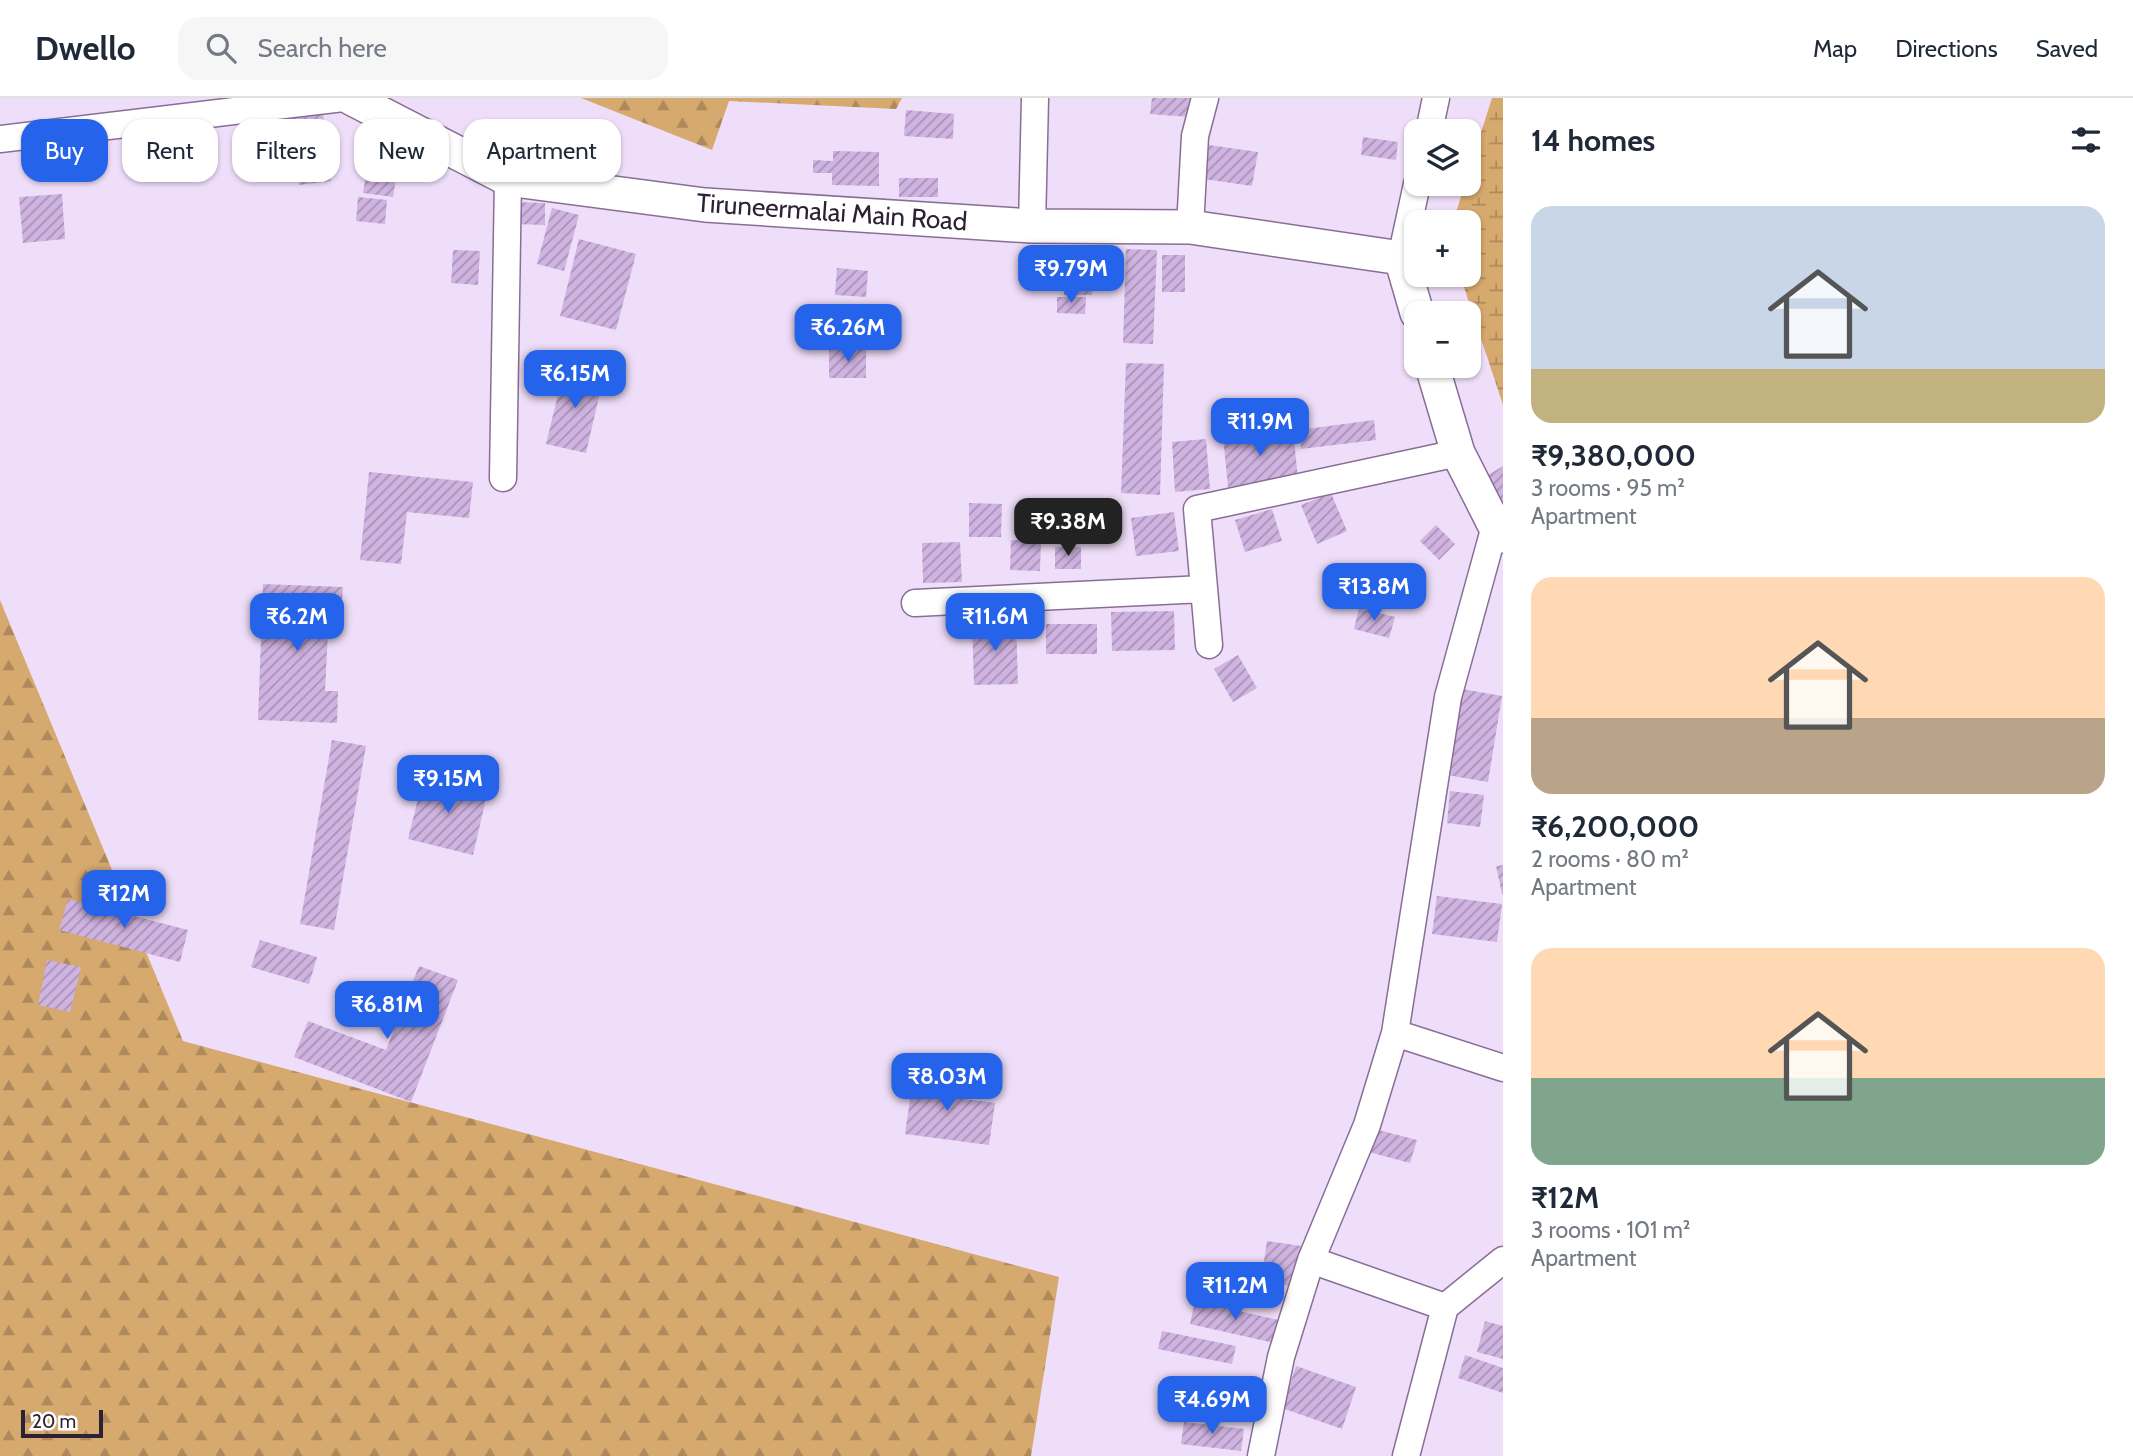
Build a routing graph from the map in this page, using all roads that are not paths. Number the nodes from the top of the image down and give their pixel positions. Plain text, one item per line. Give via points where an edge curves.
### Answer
1 (343, 98) edge
2 (351, 98) edge
3 (1035, 98) edge
4 (1205, 98) edge
5 (1436, 98) edge
6 (1432, 119) edge
7 (0, 139) edge
8 (463, 155) edge
9 (509, 182) edge
10 (538, 182) edge
11 (1414, 196) edge
12 (1032, 226) junction
13 (1190, 228) junction
14 (1401, 258) junction
15 (1414, 301) edge
16 (1436, 378) edge
17 (1458, 453) junction
18 (503, 478) dead end
19 (1499, 531) edge
20 (1204, 589) junction
21 (915, 603) dead end
22 (1209, 645) dead end
23 (1395, 1033) junction
24 (1503, 1068) edge
25 (1311, 1260) junction
26 (1503, 1260) edge
27 (1445, 1307) junction
28 (1261, 1456) edge
29 (1406, 1456) edge

1 - 7 street
2 - 8 main road, Tiruneermalai Main Road
3 - 12 street
4 - 13 street via 1195,136
5 - 6 street
9 - 18 street
10 - 12 main road, Tiruneermalai Main Road via 705,205
11 - 14 street
12 - 13 main road, Tiruneermalai Main Road
13 - 14 main road, Tiruneermalai Main Road
14 - 15 main road
16 - 17 main road
17 - 19 main road
17 - 20 street via 1196,509
19 - 23 street via 1448,697
20 - 21 street
20 - 22 street
23 - 24 street
23 - 25 street via 1367,1125
25 - 27 street
25 - 28 street via 1281,1357
26 - 27 street
27 - 29 street

